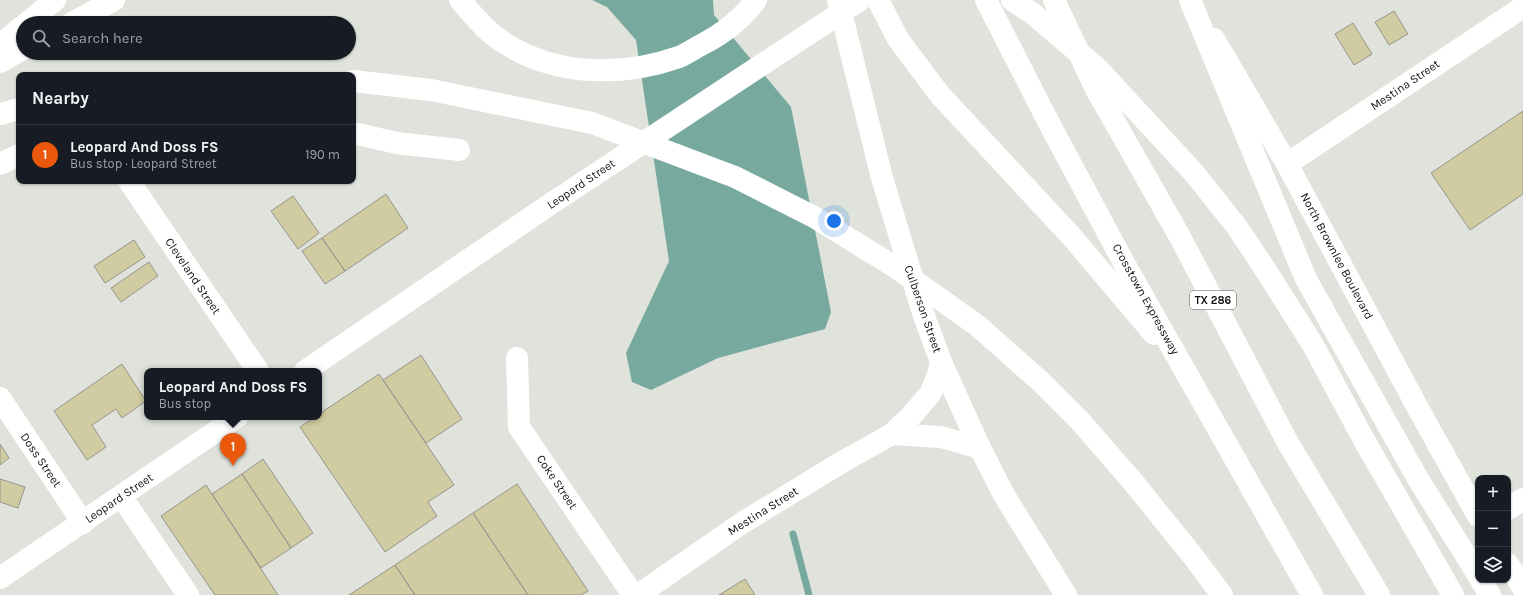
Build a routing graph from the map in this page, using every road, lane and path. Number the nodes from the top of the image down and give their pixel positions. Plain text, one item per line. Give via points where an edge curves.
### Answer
1 (56, 0) edge
2 (114, 0) edge
3 (460, 0) edge
4 (838, 0) edge
5 (860, 0) edge
6 (878, 0) edge
7 (986, 0) edge
8 (1012, 0) edge
9 (1054, 0) edge
10 (1191, 0) edge
11 (751, 7) edge
12 (1523, 7) edge
13 (36, 16) edge
14 (85, 16) edge
15 (16, 32) edge
16 (0, 45) edge
17 (16, 53) edge
18 (0, 62) edge
19 (356, 81) edge
20 (16, 110) edge
21 (0, 114) edge
22 (356, 134) edge
23 (459, 150) dead end
24 (16, 157) edge
25 (0, 164) edge
26 (1287, 164) junction
27 (131, 184) edge
28 (518, 358) dead end
29 (941, 362) junction
30 (256, 368) edge
31 (309, 368) edge
32 (1186, 371) junction
33 (0, 398) edge
34 (234, 420) edge
35 (892, 434) junction
36 (980, 448) junction
37 (121, 496) junction
38 (1523, 499) edge
39 (1511, 507) edge
40 (1475, 511) edge
41 (83, 522) junction
42 (1511, 569) edge
43 (1475, 570) edge
44 (0, 578) edge
45 (1483, 583) edge
46 (1523, 588) edge
47 (188, 595) edge
48 (633, 595) edge
49 (638, 595) edge
50 (1066, 595) edge
51 (1222, 595) edge
52 (1312, 595) edge
53 (1379, 595) edge
54 (1453, 595) edge
55 (1490, 595) edge

1 - 13 main road
2 - 14 main road
3 - 11 main road via 487,30 506,44 562,67 599,71 634,69 680,57 721,34
4 - 29 main road, Culberson Street via 882,178 923,313
5 - 31 main road, Leopard Street via 552,203
6 - 32 main road via 898,39 940,95 1072,237
7 - 32 main road, Crosstown Expressway via 1050,125
8 - 54 main road via 1032,13 1097,68 1194,173 1236,227 1313,345
9 - 53 main road, TX 286 via 1096,89 1180,237 1288,443
10 - 26 main road, North Brownlee Boulevard
10 - 43 main road via 1306,279 1418,479
12 - 26 main road, Mestina Street
15 - 16 main road
17 - 18 main road
19 - 51 main road via 431,90 592,123 735,177 808,213 895,267 978,326 1040,381 1081,422 1133,482
20 - 21 main road
22 - 23 main road via 397,143
24 - 25 main road
26 - 40 main road, North Brownlee Boulevard
27 - 30 main road, Cleveland Street
28 - 48 main road, Coke Street via 519,427
29 - 35 main road, Mestina Street via 930,394
29 - 36 main road, Culberson Street
32 - 52 main road, Crosstown Expressway
33 - 41 main road, Doss Street
34 - 37 main road, Leopard Street
35 - 36 main road via 941,437
35 - 49 main road, Mestina Street via 742,523
36 - 50 main road, Culberson Street via 1004,495
37 - 41 main road, Leopard Street
37 - 47 main road
38 - 39 main road
41 - 44 main road, Leopard Street
42 - 46 main road
45 - 55 main road

